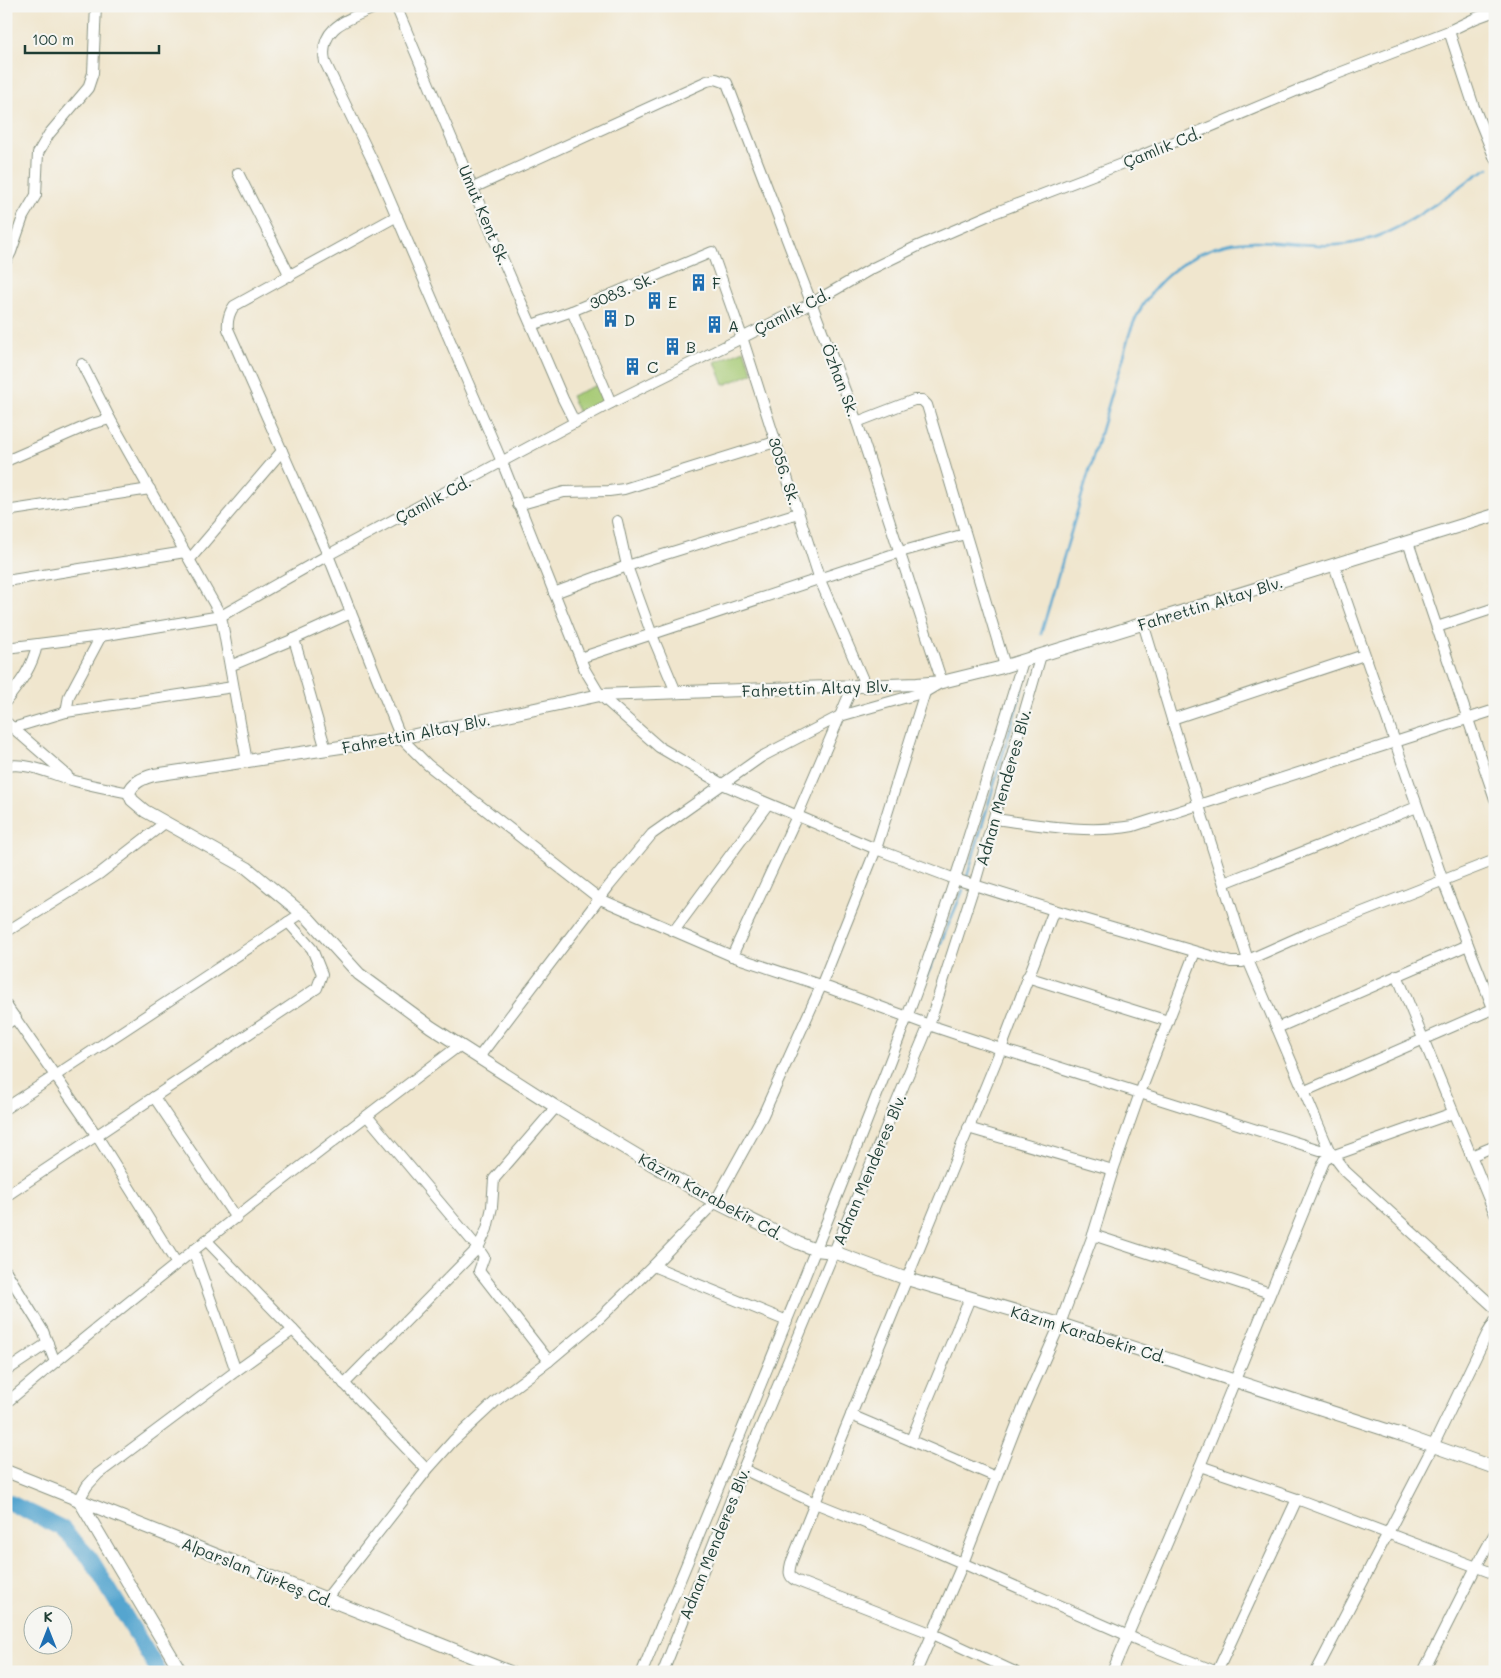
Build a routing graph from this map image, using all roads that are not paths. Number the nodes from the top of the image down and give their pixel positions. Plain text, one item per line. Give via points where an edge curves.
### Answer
1 (96, 6) edge
2 (378, 6) edge
3 (396, 6) edge
4 (1495, 11) edge
5 (1449, 31) junction
6 (1495, 158) edge
7 (238, 173) dead end
8 (473, 188) junction
9 (396, 216) junction
10 (712, 252) joint
11 (6, 261) edge
12 (290, 276) junction
13 (812, 303) junction
14 (572, 311) junction
15 (532, 325) junction
16 (742, 337) junction
17 (82, 364) dead end
18 (611, 403) junction
19 (110, 419) junction
20 (857, 422) junction
21 (575, 423) junction
22 (775, 442) junction
23 (282, 451) junction
24 (6, 461) edge
25 (502, 462) junction
26 (150, 489) junction
27 (518, 505) junction
28 (6, 511) edge
29 (798, 513) junction
30 (1495, 515) edge
31 (617, 521) dead end
32 (965, 534) junction
33 (1408, 542) junction
34 (900, 552) junction
35 (188, 555) junction
36 (328, 555) junction
37 (1334, 564) junction
38 (627, 566) junction
39 (820, 580) junction
40 (6, 581) edge
41 (554, 593) junction
42 (1495, 608) edge
43 (351, 613) junction
44 (221, 616) junction
45 (1143, 623) junction
46 (1437, 627) junction
47 (652, 635) junction
48 (101, 636) junction
49 (294, 640) junction
50 (37, 645) junction
51 (6, 648) edge
52 (1041, 655) junction
53 (1364, 655) junction
54 (580, 658) junction
55 (1023, 661) junction
56 (230, 666) junction
57 (1005, 666) junction
58 (942, 682) junction
59 (233, 687) junction
60 (866, 687) junction
61 (852, 688) junction
62 (676, 692) junction
63 (925, 692) junction
64 (600, 694) junction
65 (6, 702) edge
66 (1495, 710) edge
67 (66, 712) junction
68 (840, 716) junction
69 (1172, 719) junction
70 (1468, 719) junction
71 (10, 725) edge
72 (401, 738) junction
73 (1394, 742) junction
74 (326, 750) junction
75 (247, 762) junction
76 (6, 766) edge
77 (73, 781) junction
78 (722, 784) junction
79 (130, 793) junction
80 (1495, 799) edge
81 (768, 804) junction
82 (1199, 806) junction
83 (1417, 807) junction
84 (797, 816) junction
85 (994, 819) junction
86 (166, 822) junction
87 (876, 849) junction
88 (1495, 860) edge
89 (955, 879) junction
90 (1442, 881) junction
91 (1224, 883) junction
92 (974, 886) junction
93 (600, 899) junction
94 (1054, 910) junction
95 (302, 913) junction
96 (288, 922) junction
97 (674, 931) junction
98 (6, 932) edge
99 (1468, 945) junction
100 (1195, 952) junction
101 (732, 956) junction
102 (1248, 960) junction
103 (1397, 975) junction
104 (1027, 977) junction
105 (821, 986) junction
106 (6, 1005) edge
107 (1494, 1010) edge
108 (907, 1016) junction
109 (16, 1018) junction
110 (1168, 1020) junction
111 (6, 1024) edge
112 (929, 1025) junction
113 (1277, 1028) junction
114 (1423, 1039) junction
115 (460, 1045) junction
116 (1001, 1049) junction
117 (479, 1057) junction
118 (56, 1076) junction
119 (1305, 1091) junction
120 (1140, 1093) junction
121 (154, 1097) junction
122 (556, 1107) junction
123 (6, 1108) edge
124 (1454, 1113) junction
125 (367, 1116) junction
126 (968, 1128) junction
127 (97, 1136) junction
128 (1495, 1146) edge
129 (1330, 1153) junction
130 (1471, 1156) junction
131 (1114, 1170) junction
132 (6, 1196) edge
133 (715, 1202) junction
134 (1495, 1214) edge
135 (236, 1218) junction
136 (1093, 1235) junction
137 (206, 1240) junction
138 (478, 1248) junction
139 (193, 1250) junction
140 (816, 1250) junction
141 (834, 1252) junction
142 (177, 1264) junction
143 (653, 1266) junction
144 (6, 1271) edge
145 (908, 1279) junction
146 (9, 1282) edge
147 (1270, 1293) junction
148 (970, 1298) junction
149 (1495, 1308) edge
150 (787, 1321) junction
151 (1495, 1321) edge
152 (1060, 1324) junction
153 (293, 1330) junction
154 (48, 1343) junction
155 (549, 1361) junction
156 (54, 1362) junction
157 (236, 1370) junction
158 (6, 1371) edge
159 (1234, 1380) junction
160 (344, 1384) junction
161 (6, 1403) edge
162 (851, 1415) junction
163 (910, 1440) junction
164 (1433, 1446) junction
165 (1200, 1466) junction
166 (1495, 1468) edge
167 (743, 1469) junction
168 (427, 1470) junction
169 (6, 1471) edge
170 (996, 1477) junction
171 (1298, 1499) junction
172 (79, 1500) junction
173 (814, 1503) junction
174 (1388, 1534) junction
175 (1495, 1534) edge
176 (963, 1564) junction
177 (1476, 1567) junction
178 (1495, 1574) edge
179 (326, 1599) junction
180 (933, 1634) junction
181 (1128, 1635) junction
182 (1002, 1669) edge
183 (1424, 1670) edge
184 (181, 1672) edge
185 (510, 1672) edge
186 (642, 1672) edge
187 (662, 1672) edge
188 (916, 1672) edge
189 (1015, 1672) edge
190 (1112, 1672) edge
191 (1217, 1672) edge
192 (1316, 1672) edge
193 (1436, 1672) edge

1 - 11 street via 92,73 88,88 49,134 38,153 36,195 23,217
2 - 9 street via 334,27 326,40 324,54
3 - 8 street, Umut Kent Sk.
4 - 5 street, Çamlık Cd.
5 - 6 street
5 - 13 street, Çamlık Cd. via 958,228 873,268
7 - 12 street
8 - 13 street, Özhan Sk. via 707,81 727,83
8 - 15 street, Umut Kent Sk.
9 - 12 street
9 - 25 street
10 - 14 street, 3083. Sk.
10 - 16 street, 3056. Sk.
12 - 23 street via 234,306 227,322
13 - 16 street, Çamlık Cd.
13 - 20 street, Özhan Sk.
14 - 15 street, 3083. Sk.
14 - 18 street
15 - 21 street, Umut Kent Sk.
16 - 18 street, Çamlık Cd.
16 - 22 street, 3056. Sk.
17 - 19 street
18 - 21 street, Çamlık Cd.
19 - 24 street
19 - 26 street
20 - 32 street via 910,401 924,401
20 - 34 street, Özhan Sk.
21 - 25 street, Çamlık Cd.
22 - 27 street via 624,489 564,492
22 - 29 street, 3056. Sk.
23 - 35 street
23 - 36 street
25 - 27 street
25 - 36 street, Çamlık Cd.
26 - 28 street
26 - 35 street
27 - 41 street
29 - 38 street
29 - 39 street, 3056. Sk.
30 - 33 street, Fahrettin Altay Blv.
31 - 38 street
32 - 34 street
32 - 57 street
33 - 37 street, Fahrettin Altay Blv.
33 - 46 street
34 - 39 street
34 - 58 street, Özhan Sk.
35 - 40 street
35 - 44 street
36 - 43 street
36 - 44 street, Çamlık Cd.
37 - 45 street, Fahrettin Altay Blv.
37 - 53 street
38 - 41 street
38 - 47 street
39 - 47 street
39 - 60 street, 3056. Sk.
41 - 54 street
42 - 46 street
43 - 49 street
43 - 72 street
44 - 48 street, Çamlık Cd.
44 - 56 street
45 - 52 street, Fahrettin Altay Blv.
45 - 69 street
46 - 70 street
47 - 54 street
47 - 62 street
48 - 50 street, Çamlık Cd.
48 - 67 street via 69,696
49 - 56 street
49 - 74 street
50 - 51 street, Çamlık Cd.
50 - 65 street via 25,677
52 - 55 street, Fahrettin Altay Blv.
52 - 85 street, Adnan Menderes Blv.
53 - 69 street
53 - 73 street
54 - 64 street
55 - 57 street, Fahrettin Altay Blv.
55 - 89 street, Adnan Menderes Blv.
56 - 59 street
57 - 58 street, Fahrettin Altay Blv.
58 - 60 street, Fahrettin Altay Blv.
58 - 63 street
59 - 67 street
59 - 75 street
60 - 61 street, Fahrettin Altay Blv.
61 - 62 street, Fahrettin Altay Blv.
61 - 68 street
62 - 64 street, Fahrettin Altay Blv.
63 - 68 street
63 - 87 street
64 - 72 street, Fahrettin Altay Blv.
64 - 78 street via 660,747
66 - 70 street
67 - 71 street
68 - 78 street via 761,756
68 - 84 street
69 - 82 street
70 - 73 street
70 - 80 street
71 - 77 street
72 - 74 street, Fahrettin Altay Blv.
72 - 93 street via 428,765
73 - 82 street
73 - 83 street
74 - 75 street, Fahrettin Altay Blv.
75 - 79 street, Fahrettin Altay Blv. via 154,775 135,784
76 - 77 street via 16,764 44,769
77 - 79 street
78 - 81 street
78 - 93 street via 652,834
79 - 86 street, Kâzım Karabekir Cd. via 132,800
81 - 84 street
81 - 97 street
82 - 85 street via 1133,826 1106,830
82 - 91 street
83 - 90 street
83 - 91 street
84 - 87 street
84 - 101 street
85 - 92 street, Adnan Menderes Blv.
86 - 95 street, Kâzım Karabekir Cd. via 247,868
86 - 98 street via 100,874
87 - 89 street
87 - 105 street
88 - 90 street
89 - 92 street
89 - 108 street, Adnan Menderes Blv.
90 - 99 street
90 - 102 street
91 - 102 street
92 - 94 street
92 - 112 street, Adnan Menderes Blv.
93 - 97 street
93 - 117 street
94 - 100 street
94 - 104 street
95 - 96 street
95 - 115 street, Kâzım Karabekir Cd. via 359,974
96 - 118 street
96 - 121 street via 312,949 322,974 317,988
97 - 101 street
99 - 103 street
99 - 107 street
100 - 102 street via 1232,962
100 - 110 street
101 - 105 street
102 - 113 street
103 - 113 street
103 - 114 street
104 - 110 street
104 - 116 street
105 - 108 street
105 - 133 street via 763,1114
106 - 109 street
107 - 114 street
108 - 112 street
108 - 140 street, Adnan Menderes Blv.
109 - 111 street
109 - 118 street
110 - 120 street
112 - 116 street
112 - 141 street, Adnan Menderes Blv.
113 - 119 street
114 - 119 street
114 - 124 street
115 - 117 street, Kâzım Karabekir Cd.
115 - 125 street
116 - 120 street
116 - 126 street
117 - 122 street, Kâzım Karabekir Cd.
118 - 123 street
118 - 127 street
119 - 129 street
120 - 129 street
120 - 131 street
121 - 127 street
121 - 135 street
122 - 133 street, Kâzım Karabekir Cd.
122 - 138 street via 494,1179 487,1229
124 - 129 street
124 - 130 street
125 - 135 street
125 - 138 street
126 - 131 street
126 - 145 street
127 - 132 street
127 - 142 street
128 - 130 street
129 - 147 street via 1320,1168
129 - 149 street via 1345,1171
130 - 134 street
131 - 136 street
133 - 140 street, Kâzım Karabekir Cd.
133 - 143 street
135 - 137 street
136 - 147 street
136 - 152 street
137 - 139 street
137 - 153 street
138 - 155 street via 484,1257 478,1271
138 - 160 street
139 - 142 street
139 - 157 street
140 - 141 street, Kâzım Karabekir Cd.
140 - 150 street, Adnan Menderes Blv.
141 - 145 street, Kâzım Karabekir Cd.
141 - 167 street, Adnan Menderes Blv.
142 - 156 street
143 - 150 street
143 - 155 street via 600,1318
144 - 146 street
145 - 148 street, Kâzım Karabekir Cd.
145 - 162 street
146 - 154 street
147 - 159 street
148 - 152 street, Kâzım Karabekir Cd.
148 - 163 street
150 - 186 street, Adnan Menderes Blv.
151 - 164 street
152 - 159 street, Kâzım Karabekir Cd.
152 - 170 street
153 - 157 street
153 - 160 street
154 - 156 street
154 - 158 street
155 - 168 street via 474,1420
156 - 161 street
157 - 172 street via 98,1474
159 - 164 street, Kâzım Karabekir Cd.
159 - 165 street
160 - 168 street
162 - 163 street
162 - 173 street
163 - 170 street
164 - 166 street, Kâzım Karabekir Cd.
164 - 174 street
165 - 171 street
165 - 181 street
167 - 173 street
167 - 187 street, Adnan Menderes Blv.
168 - 179 street
169 - 172 street, Alparslan Türkeş Cd.
170 - 176 street
171 - 174 street
171 - 191 street
172 - 179 street, Alparslan Türkeş Cd.
172 - 184 street
173 - 176 street
173 - 180 street via 791,1563 789,1572 792,1578
174 - 177 street
174 - 192 street
175 - 177 street
176 - 180 street
176 - 181 street
177 - 178 street
177 - 183 street
179 - 185 street, Alparslan Türkeş Cd.
180 - 182 street
180 - 188 street
181 - 190 street
181 - 191 street
182 - 189 street
183 - 193 street

